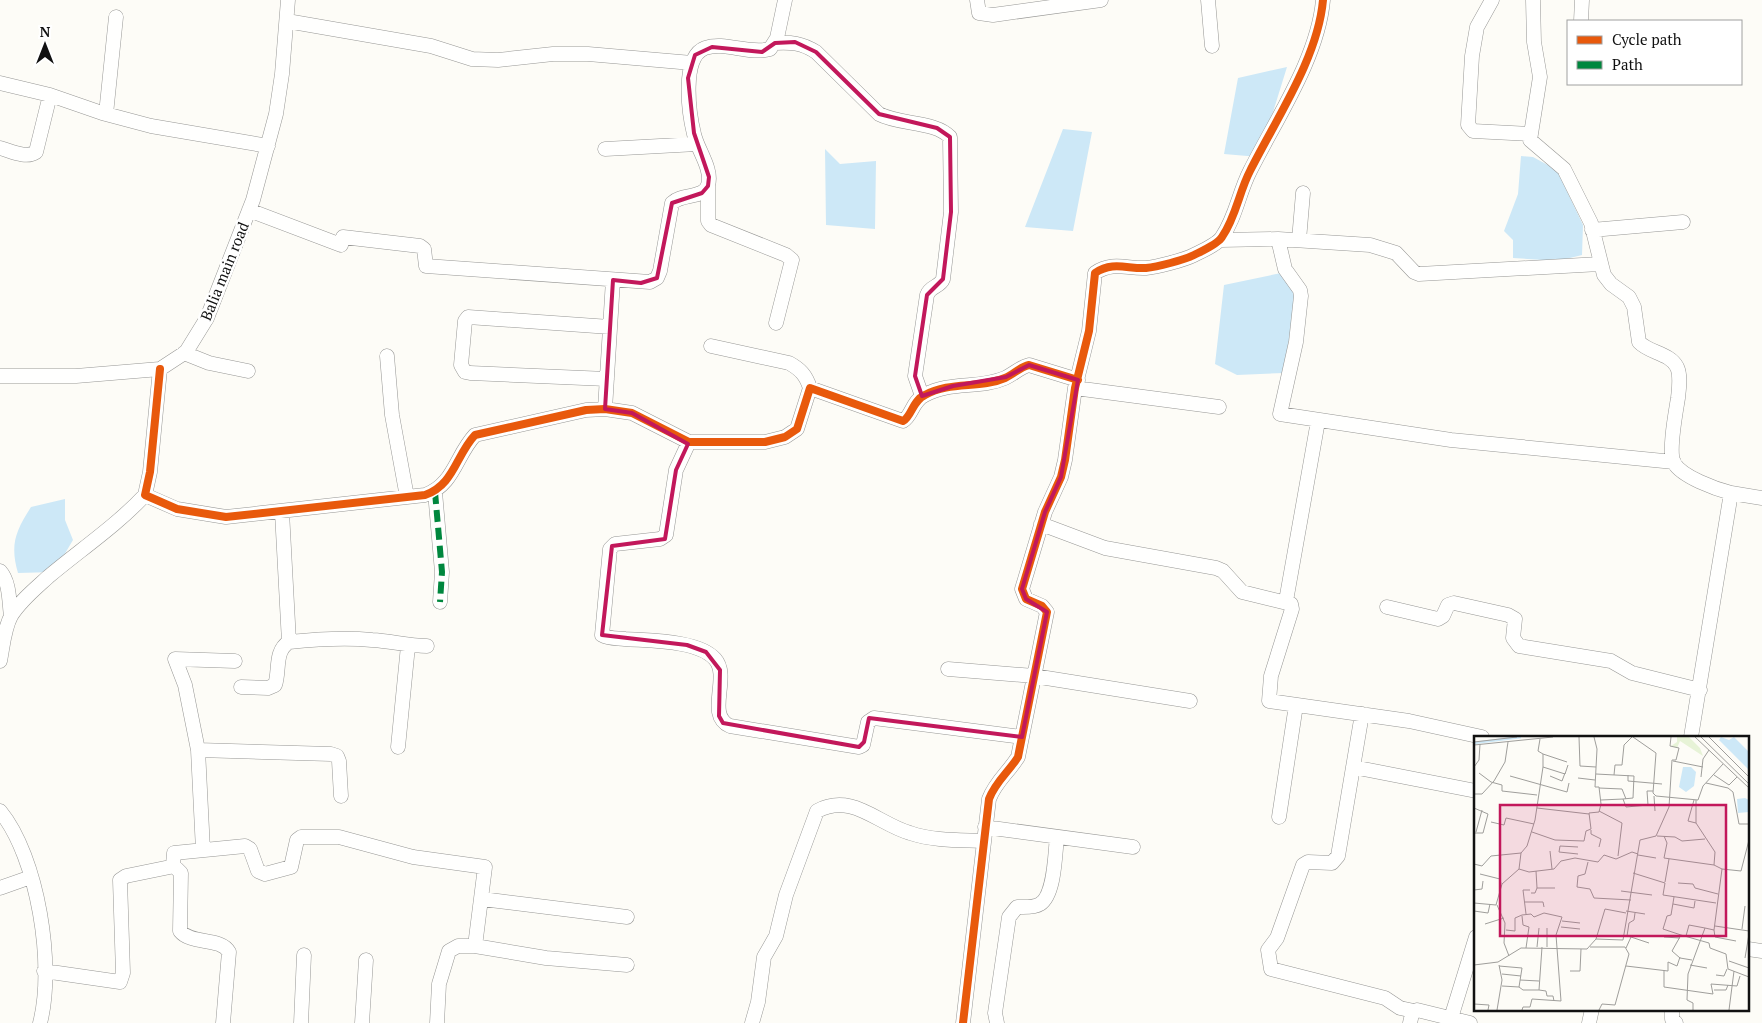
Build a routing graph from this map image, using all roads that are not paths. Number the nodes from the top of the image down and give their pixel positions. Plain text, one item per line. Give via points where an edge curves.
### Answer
1 (288, 0) edge
2 (784, 0) edge
3 (977, 0) edge
4 (1101, 0) edge
5 (1208, 0) edge
6 (1323, 0) edge
7 (1492, 0) edge
8 (1533, 0) edge
9 (1582, 0) edge
10 (116, 17) dead end
11 (1581, 20) edge
12 (287, 21) junction
13 (774, 43) junction
14 (1212, 46) dead end
15 (692, 63) junction
16 (0, 83) edge
17 (50, 95) junction
18 (106, 114) junction
19 (1530, 134) junction
20 (697, 144) junction
21 (268, 146) junction
22 (0, 148) edge
23 (605, 149) dead end
24 (708, 186) junction
25 (1303, 193) dead end
26 (249, 210) junction
27 (1683, 222) dead end
28 (1592, 230) junction
29 (1278, 239) junction
30 (1221, 240) junction
31 (1299, 240) junction
32 (1600, 264) junction
33 (613, 280) junction
34 (776, 323) dead end
35 (610, 327) junction
36 (711, 346) dead end
37 (184, 354) junction
38 (386, 356) dead end
39 (160, 369) junction
40 (248, 371) dead end
41 (0, 376) edge
42 (606, 379) junction
43 (1077, 384) junction
44 (810, 388) junction
45 (922, 396) junction
46 (1219, 408) dead end
47 (604, 409) junction
48 (1318, 421) junction
49 (688, 442) junction
50 (1674, 462) junction
51 (435, 492) junction
52 (1731, 493) junction
53 (145, 495) junction
54 (407, 497) junction
55 (1762, 498) edge
56 (282, 512) junction
57 (1041, 524) junction
58 (0, 571) edge
59 (1286, 601) junction
60 (440, 602) dead end
61 (1387, 607) dead end
62 (11, 616) junction
63 (290, 642) junction
64 (408, 646) junction
65 (427, 646) dead end
66 (0, 661) edge
67 (235, 661) dead end
68 (948, 669) dead end
69 (1034, 676) junction
70 (241, 687) dead end
71 (1700, 690) junction
72 (1190, 700) dead end
73 (1296, 705) junction
74 (1362, 714) junction
75 (1477, 736) edge
76 (1691, 736) edge
77 (1022, 737) junction
78 (398, 747) dead end
79 (198, 750) junction
80 (1353, 767) junction
81 (1474, 792) edge
82 (341, 796) dead end
83 (0, 811) edge
84 (1279, 817) dead end
85 (984, 834) junction
86 (1057, 837) junction
87 (1133, 847) dead end
88 (204, 850) junction
89 (173, 865) junction
90 (31, 877) junction
91 (0, 888) edge
92 (482, 899) junction
93 (627, 917) dead end
94 (1474, 943) edge
95 (475, 946) junction
96 (304, 955) dead end
97 (366, 960) dead end
98 (627, 965) dead end
99 (44, 972) junction
100 (1592, 1010) edge
101 (1672, 1010) edge
102 (1412, 1017) edge
103 (1451, 1018) junction
104 (40, 1023) edge
105 (223, 1023) edge
106 (301, 1023) edge
107 (362, 1023) edge
108 (438, 1023) edge
109 (752, 1023) edge
110 (963, 1023) edge
111 (997, 1023) edge
112 (1470, 1023) edge
113 (1589, 1023) edge
114 (1676, 1023) edge

1 - 12 street, Balia main road
2 - 13 street
3 - 4 street via 979,13 993,15
5 - 14 street
6 - 30 street via 1301,70 1251,169 1235,214
7 - 19 street via 1477,27 1468,125 1473,131
8 - 19 street via 1534,42 1540,77
9 - 11 street
10 - 18 street
12 - 15 street via 430,46 472,59 588,54
12 - 21 street, Balia main road via 282,74
13 - 15 street via 762,52 703,49 695,55
13 - 45 street via 795,42 811,49 879,114 891,120 937,128 950,137 951,212 944,279 927,295 914,376
15 - 20 street via 688,78
16 - 17 street
17 - 18 street
17 - 22 street via 36,152 25,155
18 - 21 street via 151,126
19 - 28 street via 1535,146 1564,169
20 - 23 street
20 - 24 street via 709,177
21 - 26 street, Balia main road
24 - 33 street via 702,193 679,198 672,203 657,278 641,283
24 - 34 street via 708,222 711,226 792,260
25 - 31 street
26 - 33 street via 341,245 343,237 420,246 424,249 426,266
26 - 37 street, Balia main road via 207,318
27 - 28 street
28 - 32 street
29 - 30 street
29 - 31 street
29 - 48 street via 1286,269 1301,296 1296,342 1280,414
30 - 43 street via 1184,260 1147,268 1118,265 1095,273
31 - 32 street via 1384,248 1396,253 1419,274
32 - 50 street via 1611,284 1629,297 1634,307 1639,342 1676,366 1679,385 1672,451
33 - 35 street
35 - 42 street
35 - 42 street via 468,317 461,365 461,369 470,373
36 - 44 street via 789,363 807,377
37 - 39 street, Balia main road
37 - 40 street
38 - 54 street via 392,415
39 - 41 street, Balia main road via 76,376
39 - 53 street
42 - 47 street
43 - 45 street via 1029,365 1022,366 1006,378 953,386
43 - 46 street
43 - 57 street via 1061,477
44 - 45 street via 903,421
44 - 49 street via 797,429 784,437 765,442
47 - 49 street via 632,413
47 - 51 street via 564,414 475,435 447,482
48 - 50 street via 1451,440
48 - 59 street
49 - 77 street via 676,470 666,536 615,544 610,548 602,635 687,645 706,652 716,660 720,670 719,716 730,726 859,747 864,742 868,722 874,718
50 - 52 street via 1684,473
51 - 54 street
51 - 60 street via 442,572
52 - 55 street
52 - 71 street
53 - 56 street via 177,509 226,517
53 - 62 street via 26,598
54 - 56 street
56 - 63 street
57 - 59 street via 1105,548 1216,568 1223,571 1242,592
57 - 69 street via 1022,589 1026,599 1047,612
58 - 62 street via 7,583
59 - 73 street via 1292,609 1271,676 1268,698 1273,702
61 - 71 street via 1438,619 1448,605 1454,603 1508,615 1514,619 1513,638 1519,646 1611,661 1632,673
62 - 66 street
63 - 64 street via 344,638
63 - 70 street via 279,655 275,685 268,688
64 - 65 street
64 - 78 street
67 - 79 street via 175,659 185,685
68 - 69 street
69 - 72 street
69 - 77 street
71 - 76 street
73 - 74 street
73 - 84 street
74 - 75 street
74 - 80 street
77 - 85 street via 1018,757 994,785
79 - 82 street via 332,754 339,761
79 - 88 street
80 - 81 street
80 - 102 street via 1338,856 1332,863 1308,862 1303,865 1277,938 1268,950 1271,969 1385,998
83 - 90 street via 13,828
85 - 86 street
85 - 109 street via 934,840 892,826 865,810 840,804 827,805 817,811 786,895 776,936 764,957 760,993
85 - 110 street
86 - 87 street
86 - 111 street via 1047,896 1037,905 1017,908 1009,916 995,1013
88 - 89 street via 174,853
88 - 92 street via 248,847 258,871 265,874 291,867 297,840 301,837 340,837 413,857 485,867
89 - 99 street via 120,880 123,973 120,982
89 - 105 street via 181,873 180,931 189,938 224,946 229,952
90 - 91 street
90 - 99 street via 41,919
92 - 93 street
92 - 95 street
94 - 103 street
95 - 98 street via 546,958
95 - 108 street via 458,946 449,951 439,984
96 - 106 street
97 - 107 street
99 - 104 street
100 - 113 street
101 - 114 street via 1672,1019
102 - 103 street via 1421,1010
103 - 112 street

